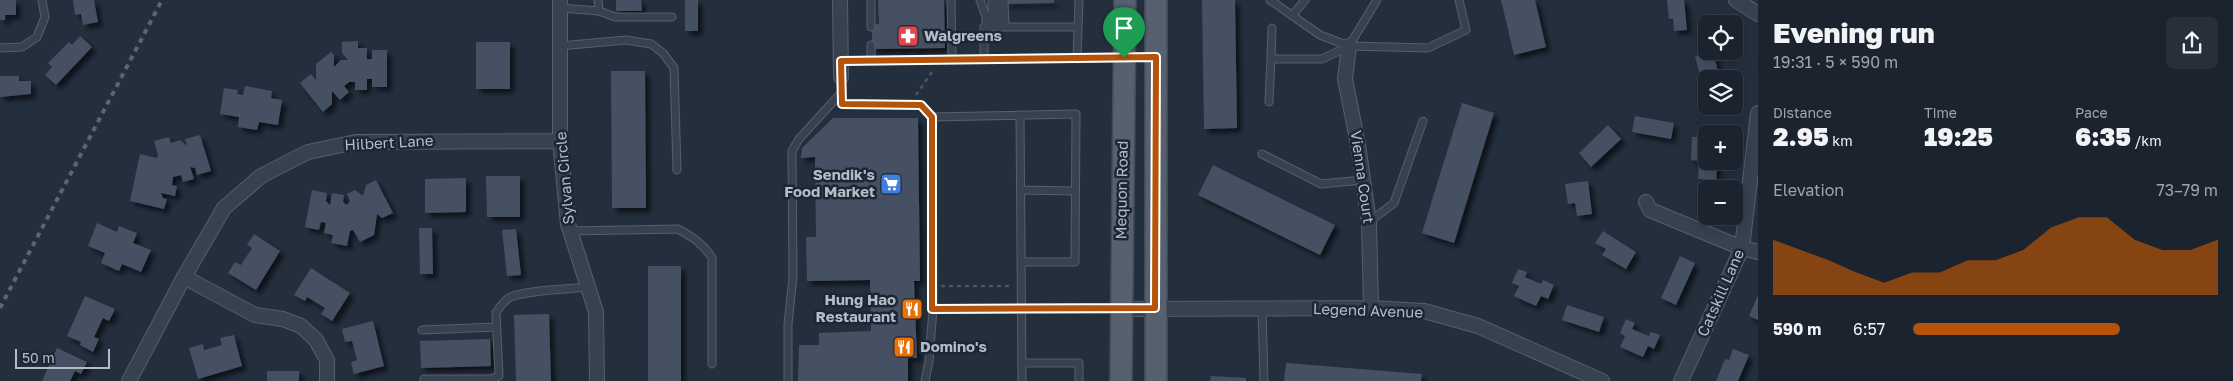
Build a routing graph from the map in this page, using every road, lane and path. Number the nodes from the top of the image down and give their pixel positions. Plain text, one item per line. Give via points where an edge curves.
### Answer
1 (42, 0) edge
2 (598, 0) edge
3 (840, 0) edge
4 (871, 0) edge
5 (951, 0) edge
6 (980, 0) edge
7 (986, 0) edge
8 (992, 0) edge
9 (998, 0) edge
10 (1004, 0) edge
11 (1079, 0) edge
12 (1125, 0) edge
13 (1156, 0) edge
14 (1270, 0) edge
15 (1305, 0) edge
16 (1377, 0) edge
17 (1459, 0) edge
18 (1736, 0) edge
19 (560, 4) edge
20 (598, 11) junction
21 (1758, 14) edge
22 (1292, 16) junction
23 (672, 17) dead end
24 (986, 17) junction
25 (871, 27) dead end
26 (995, 27) junction
27 (1078, 27) junction
28 (1272, 28) dead end
29 (871, 45) dead end
30 (560, 46) junction
31 (1349, 46) junction
32 (0, 48) edge
33 (1156, 57) junction
34 (1124, 58) junction
35 (952, 59) junction
36 (984, 59) junction
37 (1077, 59) junction
38 (1271, 59) junction
39 (841, 61) junction
40 (871, 61) junction
41 (935, 66) dead end
42 (841, 77) joint
43 (841, 93) junction
44 (915, 99) dead end
45 (1269, 102) dead end
46 (1758, 113) edge
47 (1020, 115) junction
48 (932, 117) junction
49 (1423, 121) dead end
50 (560, 140) junction
51 (1262, 154) dead end
52 (677, 170) dead end
53 (1363, 180) junction
54 (1021, 190) junction
55 (1076, 191) junction
56 (1646, 202) dead end
57 (1752, 217) edge
58 (1369, 222) junction
59 (570, 231) junction
60 (1742, 248) junction
61 (1758, 252) edge
62 (1021, 262) junction
63 (184, 277) junction
64 (936, 286) dead end
65 (1014, 286) dead end
66 (588, 288) junction
67 (1155, 308) junction
68 (1262, 308) junction
69 (1371, 308) junction
70 (932, 309) junction
71 (1022, 309) junction
72 (1120, 309) junction
73 (496, 327) junction
74 (422, 330) dead end
75 (1022, 363) junction
76 (712, 364) dead end
77 (424, 379) dead end
78 (129, 381) edge
79 (327, 381) edge
80 (597, 381) edge
81 (788, 381) edge
82 (924, 381) edge
83 (1022, 381) edge
84 (1079, 381) edge
85 (1121, 381) edge
86 (1156, 381) edge
87 (1264, 381) edge
88 (1602, 381) edge
89 (1682, 381) edge

1 - 32 lane via 46,17 37,37 22,47
2 - 20 lane
3 - 39 street
4 - 25 lane
5 - 35 lane
6 - 24 lane
7 - 24 lane
8 - 26 lane
9 - 26 lane
10 - 26 lane
11 - 27 lane
12 - 34 main road, Mequon Road
13 - 33 main road
14 - 22 lane
15 - 22 lane
16 - 31 lane
17 - 31 lane via 1466,30 1428,48
18 - 21 street
19 - 20 lane
19 - 30 street, Sylvan Circle
20 - 23 lane via 615,18
22 - 31 lane via 1320,35
24 - 26 lane
26 - 27 lane
26 - 36 lane via 984,27
27 - 37 lane
28 - 38 lane
29 - 40 lane
30 - 50 street, Sylvan Circle
30 - 52 lane via 626,40 651,44 663,53 674,68
31 - 38 lane via 1322,59
31 - 53 street, Vienna Court via 1345,80
33 - 34 lane
33 - 67 main road
34 - 37 lane
34 - 72 main road, Mequon Road
35 - 36 lane
35 - 40 lane
36 - 37 lane
38 - 45 lane
39 - 40 lane
39 - 42 street
41 - 44 path
42 - 43 lane
43 - 48 lane via 842,104 921,105
43 - 81 lane via 792,151 793,278 788,324
46 - 57 street, Catskill Lane
47 - 48 lane
47 - 54 lane
47 - 55 lane via 1076,114
48 - 70 lane
49 - 58 lane via 1394,202
50 - 59 street, Sylvan Circle
50 - 63 street, Hilbert Lane via 356,142 308,152 261,176 224,208
51 - 53 lane via 1321,184
53 - 58 street, Vienna Court
54 - 55 lane
54 - 62 lane
55 - 62 lane via 1075,262
56 - 60 street via 1650,210
57 - 60 street, Catskill Lane
58 - 69 street, Vienna Court
59 - 66 street, Sylvan Circle
59 - 76 lane via 678,230 693,236 706,248 712,258
60 - 61 street
60 - 89 street, Catskill Lane
62 - 71 lane
63 - 78 street, Hilbert Lane
63 - 79 street via 256,315 302,326 316,340 326,360
64 - 65 path
66 - 73 lane via 509,298 496,313
66 - 80 street, Sylvan Circle via 596,312
67 - 68 street, Legend Avenue
67 - 72 street, Legend Avenue
67 - 86 main road
68 - 69 street, Legend Avenue
68 - 87 lane
69 - 88 street, Legend Avenue via 1424,311 1478,326
70 - 71 lane
70 - 82 lane via 929,361
71 - 72 lane
71 - 75 lane
72 - 85 main road, Mequon Road
73 - 74 lane
73 - 77 lane via 499,376 491,379
75 - 83 lane
75 - 84 lane via 1079,362

